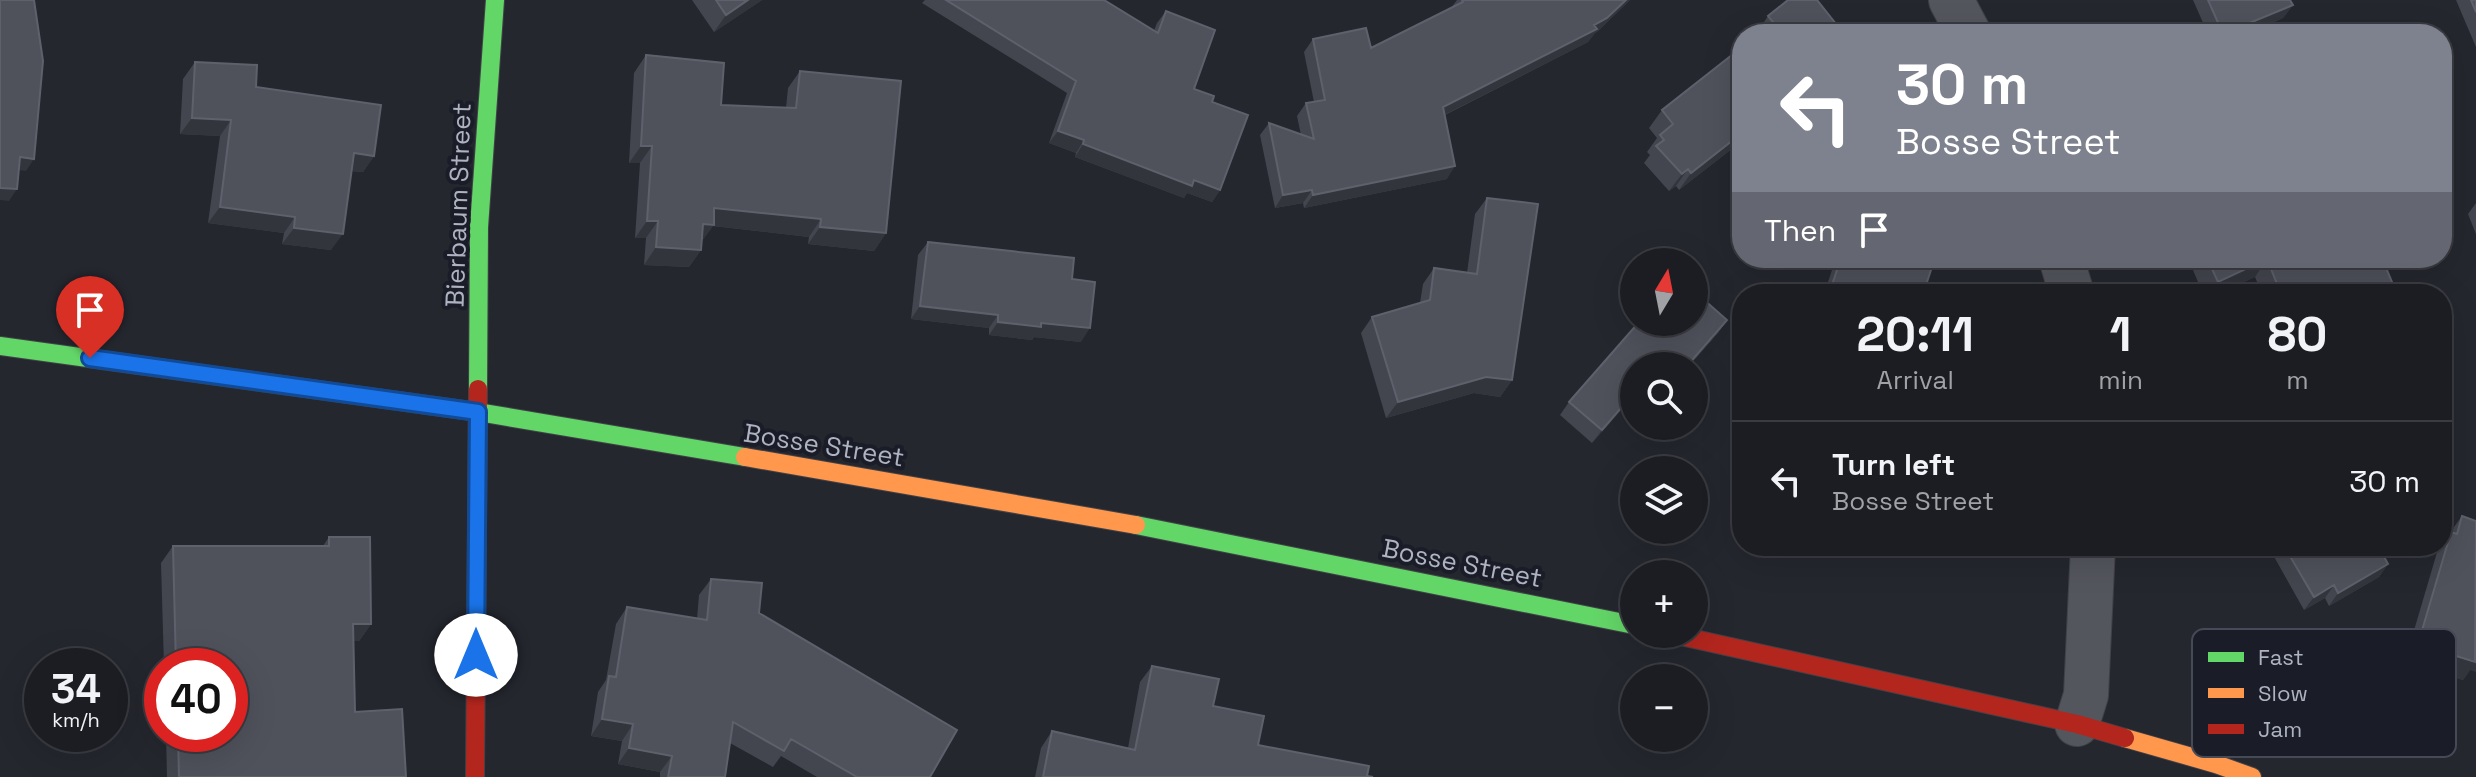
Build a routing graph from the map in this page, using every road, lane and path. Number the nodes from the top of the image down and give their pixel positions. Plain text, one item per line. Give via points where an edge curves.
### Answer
1 (495, 0) edge
2 (1951, 0) edge
3 (1964, 24) edge
4 (0, 346) edge
5 (478, 412) junction
6 (2093, 556) edge
7 (1620, 622) edge
8 (1708, 642) edge
9 (2077, 724) junction
10 (475, 777) edge
11 (2252, 777) edge

1 - 5 street, Bierbaum Street via 479,227
2 - 3 street
4 - 5 street, Bosse Street
5 - 7 street, Bosse Street via 1041,507
5 - 10 street, Bierbaum Street
6 - 9 street via 2086,695
8 - 9 street
9 - 11 street

